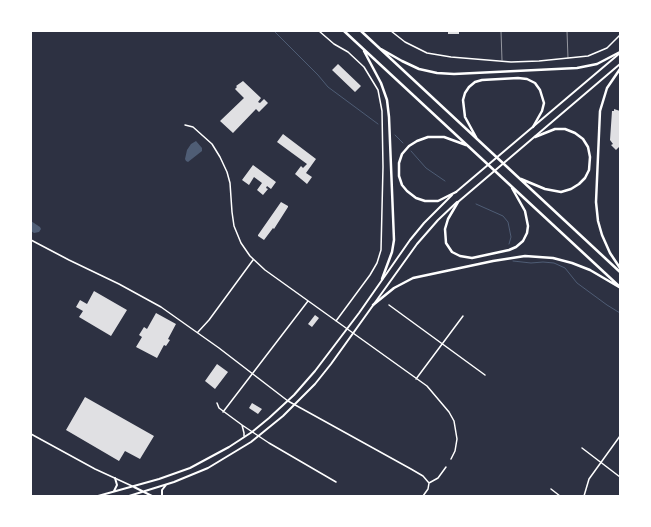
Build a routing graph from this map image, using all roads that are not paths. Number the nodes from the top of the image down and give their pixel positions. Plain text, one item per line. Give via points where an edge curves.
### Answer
1 (319, 31) edge
2 (344, 31) edge
3 (361, 31) edge
4 (391, 31) edge
5 (501, 31) edge
6 (567, 31) edge
7 (620, 35) edge
8 (377, 46) junction
9 (362, 47) junction
10 (620, 53) edge
11 (568, 59) junction
12 (502, 61) junction
13 (620, 64) edge
14 (620, 69) edge
15 (185, 125) dead end
16 (533, 127) junction
17 (535, 137) junction
18 (479, 141) junction
19 (469, 146) junction
20 (518, 178) junction
21 (509, 184) junction
22 (456, 192) junction
23 (458, 202) junction
24 (31, 240) edge
25 (253, 260) junction
26 (620, 268) edge
27 (620, 272) edge
28 (382, 279) junction
29 (620, 288) edge
30 (308, 301) junction
31 (373, 305) junction
32 (389, 305) dead end
33 (463, 316) dead end
34 (336, 321) junction
35 (347, 329) junction
36 (198, 332) junction
37 (352, 333) junction
38 (443, 344) junction
39 (253, 374) junction
40 (485, 376) dead end
41 (416, 379) junction
42 (288, 401) junction
43 (217, 403) dead end
44 (294, 405) junction
45 (224, 412) junction
46 (242, 425) junction
47 (252, 432) junction
48 (31, 434) edge
49 (259, 436) junction
50 (620, 436) edge
51 (244, 438) junction
52 (582, 448) dead end
53 (451, 459) dead end
54 (600, 462) junction
55 (446, 467) dead end
56 (620, 477) edge
57 (115, 478) junction
58 (336, 482) dead end
59 (429, 482) junction
60 (169, 484) junction
61 (133, 487) junction
62 (551, 489) dead end
63 (113, 492) junction
64 (143, 492) junction
65 (98, 496) edge
66 (129, 496) edge
67 (152, 496) edge
68 (162, 496) edge
69 (423, 496) edge
70 (560, 496) edge
71 (584, 496) edge

1 - 34 street via 364,67 378,90 382,111 381,250 370,276
2 - 9 highway
3 - 8 highway
4 - 12 street via 405,42 428,53
5 - 12 lane
6 - 11 lane
7 - 11 street via 612,44 595,54
8 - 10 highway via 428,72 454,74 577,68 597,64
8 - 18 highway
9 - 19 highway
9 - 28 highway via 381,83 389,117 394,240
10 - 16 main road
11 - 12 street
13 - 17 main road
14 - 26 highway via 607,88 600,111 596,202 602,236
15 - 25 street via 194,127 212,144 220,157 230,183 234,226 241,243
16 - 18 highway via 544,103 535,83 518,78 479,81 467,89 463,105 466,117
16 - 22 main road
17 - 20 highway via 555,129 575,133 588,147 589,170 579,184 561,192 544,190
17 - 23 main road
18 - 20 highway
19 - 21 highway
19 - 22 highway via 444,137 428,137 412,144 400,159 400,180 407,191 416,198 438,201
20 - 27 highway
21 - 23 highway via 525,210 528,226 523,241 509,250 472,258 452,252 446,243 445,228
21 - 29 highway
22 - 28 main road via 424,223
23 - 31 main road via 426,233
24 - 36 street via 149,300
25 - 30 street
25 - 36 street
28 - 35 main road
29 - 31 highway via 590,270 572,263 553,258 525,256 413,278 394,288
30 - 34 street
30 - 39 street
31 - 37 main road
32 - 38 street
33 - 38 street
34 - 35 street
35 - 37 street
35 - 42 main road via 316,371
36 - 39 street
37 - 41 street
37 - 44 main road via 320,378
38 - 40 street
38 - 41 street
39 - 42 street
39 - 45 street
41 - 53 street via 432,391 454,421 457,438
42 - 44 street
42 - 47 main road
43 - 45 street
44 - 49 main road
44 - 59 street via 411,469
45 - 46 street
46 - 47 street
46 - 51 street
47 - 49 street
47 - 51 main road
48 - 57 street
49 - 58 street
49 - 60 main road via 214,465
50 - 54 street
51 - 61 main road via 190,468
52 - 54 street
54 - 56 street
54 - 71 street via 589,478
55 - 59 street via 438,478
57 - 61 street
57 - 63 main road via 117,485
59 - 69 street
60 - 64 main road
60 - 68 main road via 163,489
61 - 63 main road
61 - 64 main road
62 - 70 street
63 - 65 main road
64 - 66 main road
64 - 67 main road

